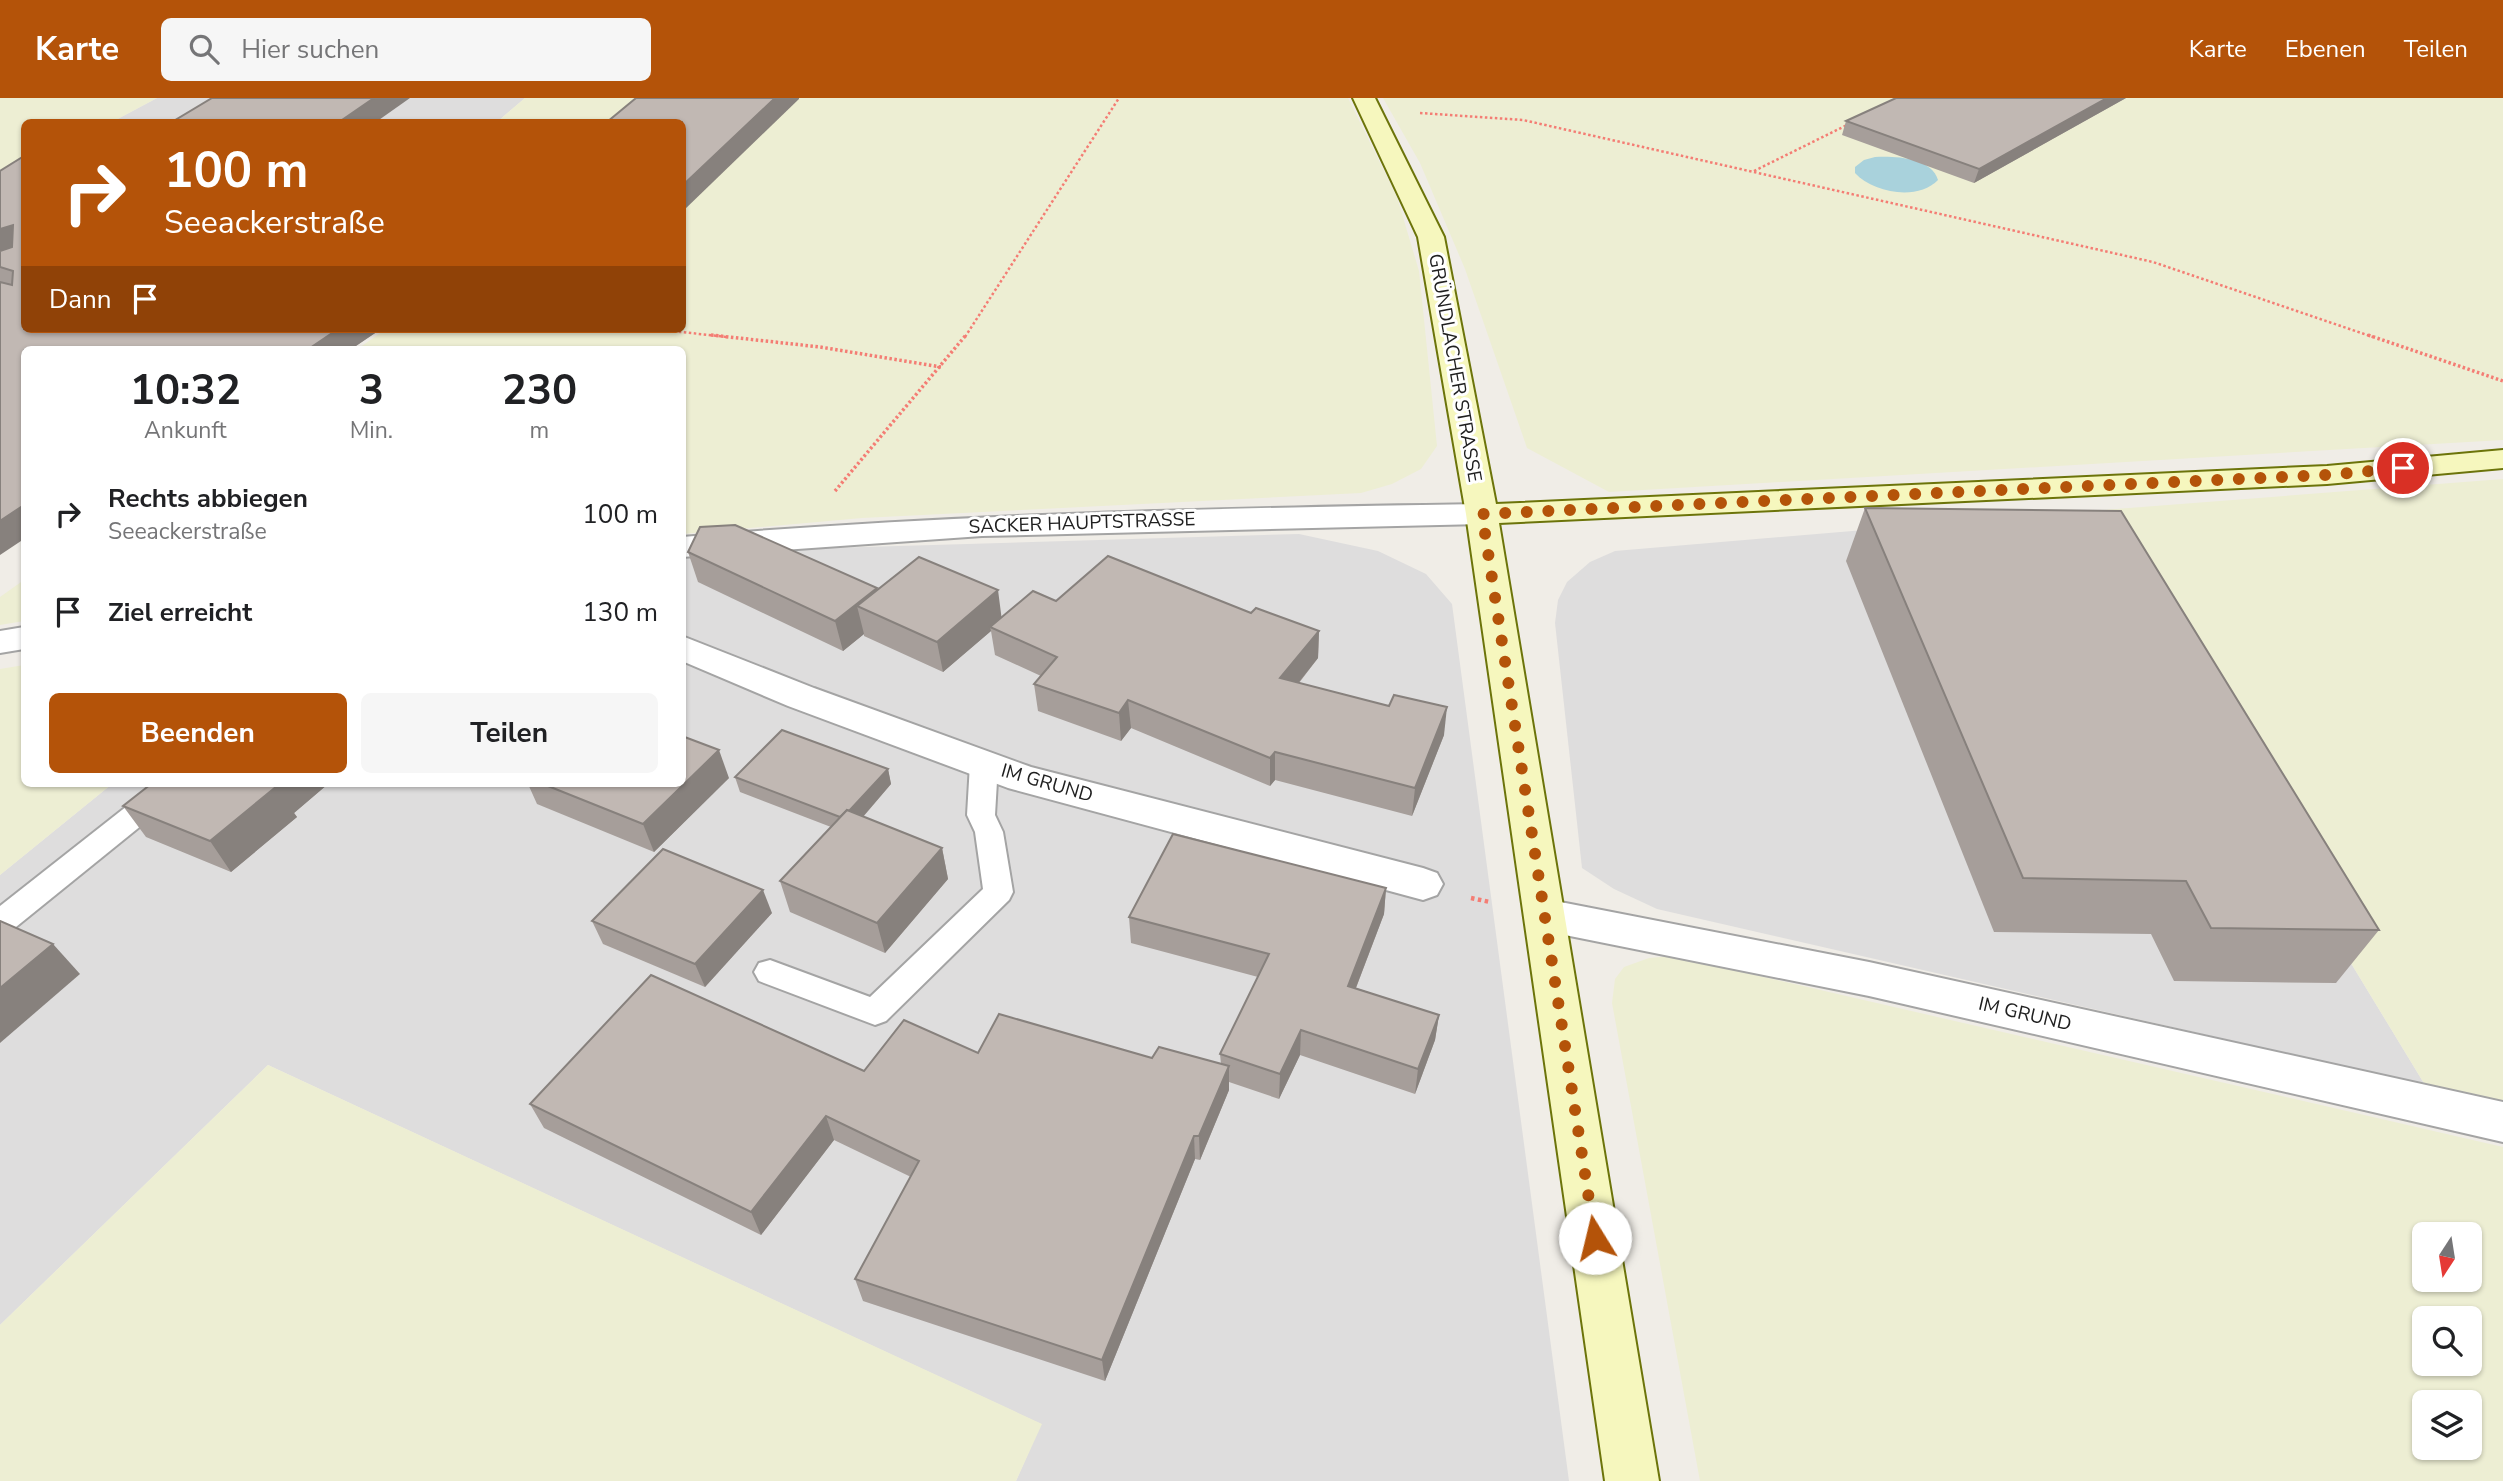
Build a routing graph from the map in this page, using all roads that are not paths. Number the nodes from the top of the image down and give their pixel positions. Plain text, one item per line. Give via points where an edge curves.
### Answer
1 (1368, 106) edge
2 (2503, 459) edge
3 (1482, 514) junction
4 (686, 547) edge
5 (21, 638) edge
6 (0, 642) edge
7 (686, 649) edge
8 (984, 764) junction
9 (170, 787) edge
10 (1423, 884) dead end
11 (1545, 915) junction
12 (0, 923) edge
13 (770, 972) dead end
14 (2503, 1122) edge
15 (1632, 1481) edge

1 - 3 main road, GRÜNDLACHER STRASSE via 1431,237
2 - 3 main road via 2327,475
3 - 4 street, SACKER HAUPTSTRASSE via 1183,519 811,534
3 - 11 main road, GRÜNDLACHER STRASSE
5 - 6 street
7 - 8 street, IM GRUND via 801,697
8 - 10 street, IM GRUND
8 - 13 lane via 981,815 989,832 998,892 937,953 875,1012
9 - 12 lane
11 - 14 street, IM GRUND via 1869,979
11 - 15 main road, GRÜNDLACHER STRASSE

